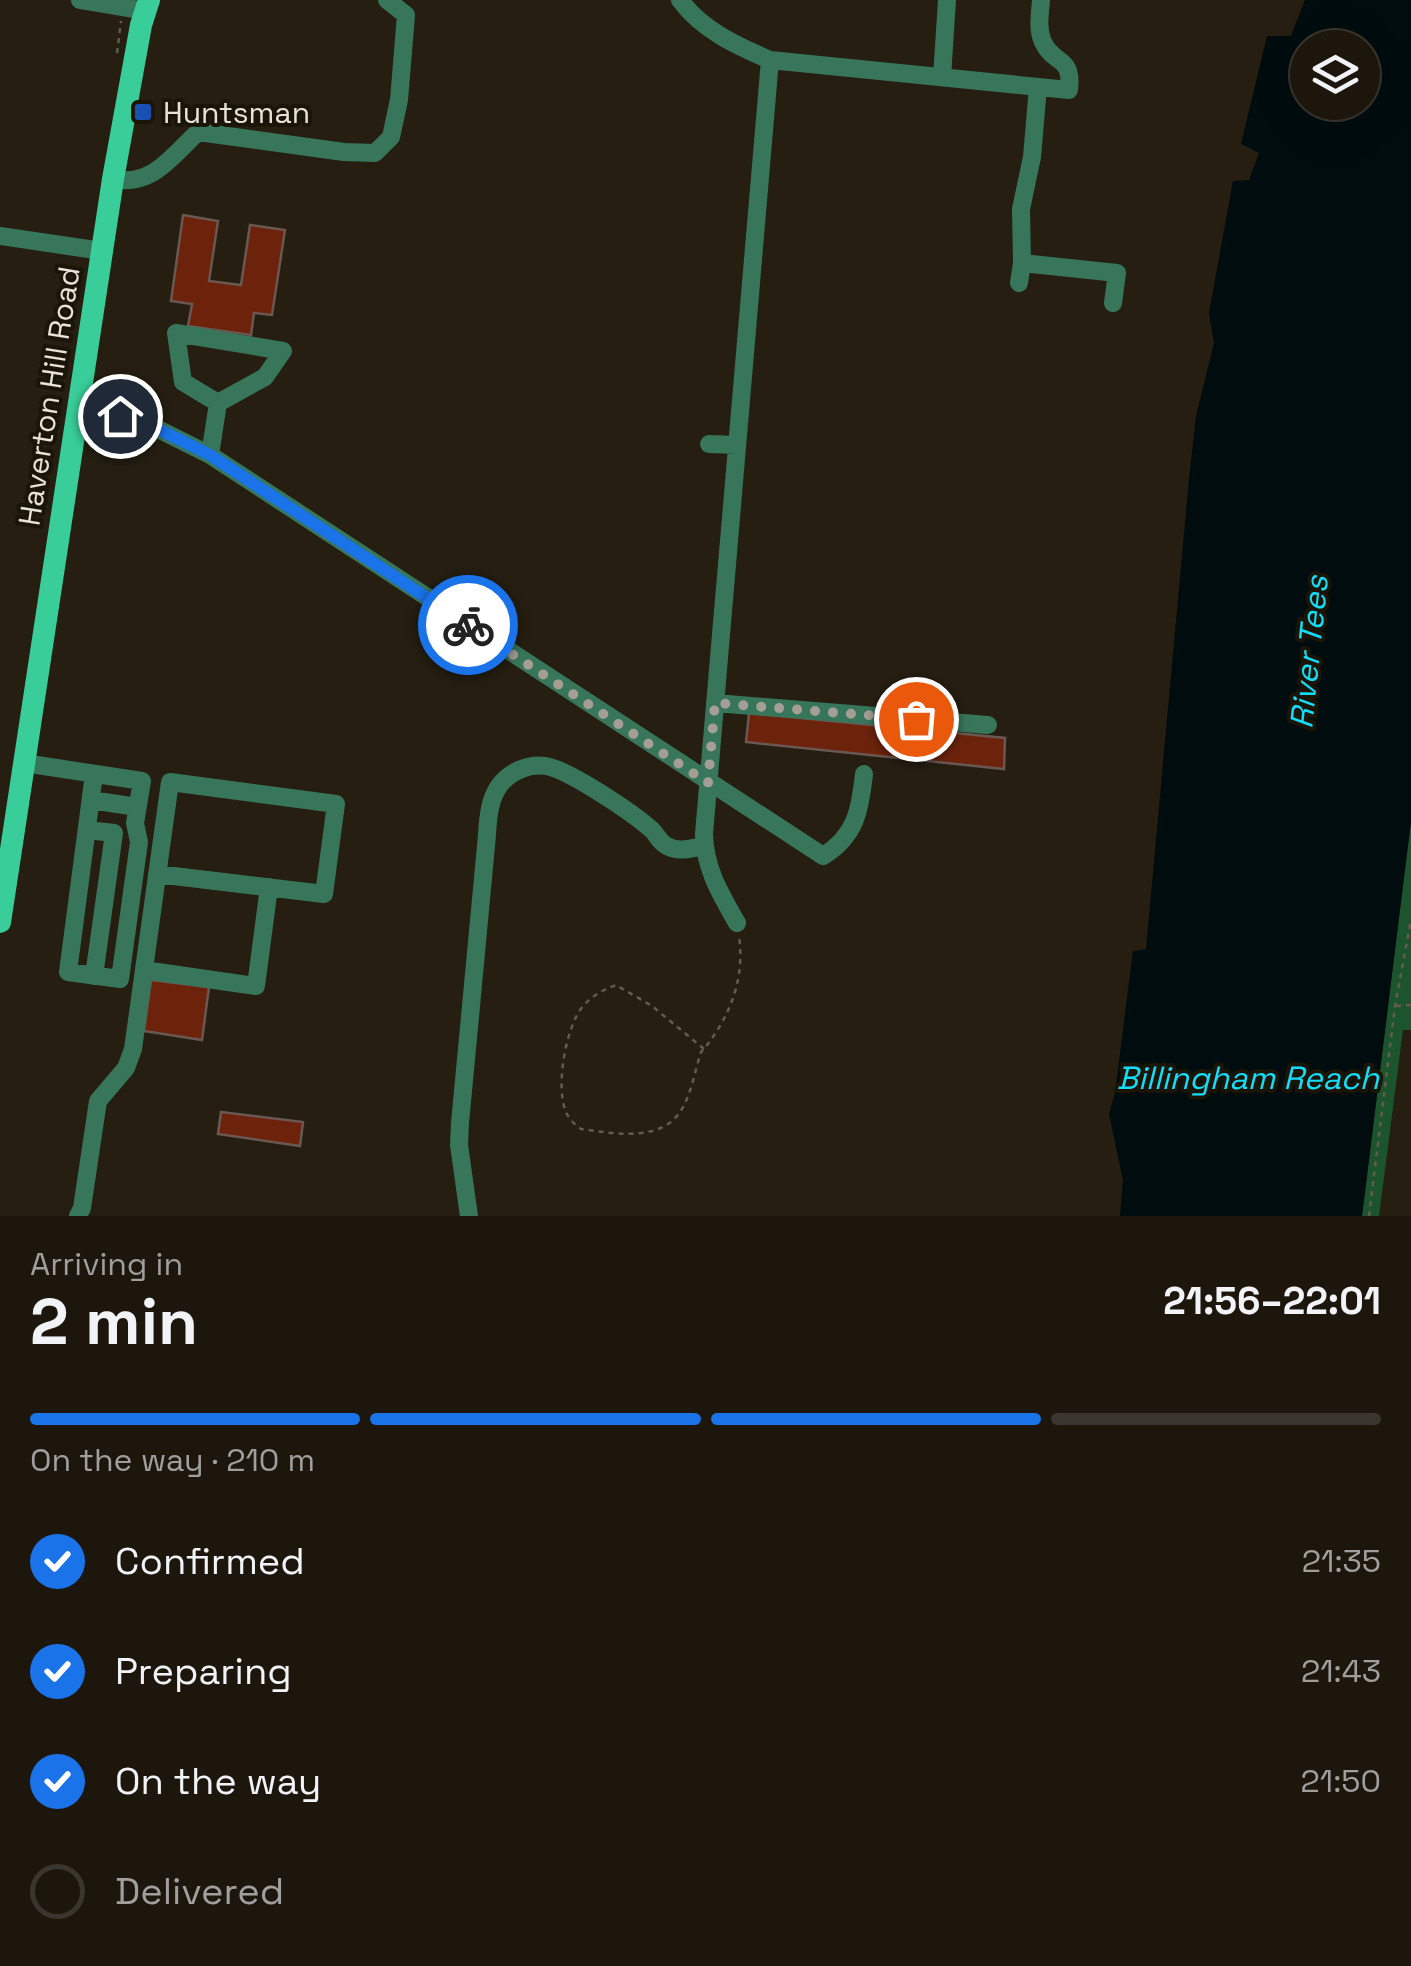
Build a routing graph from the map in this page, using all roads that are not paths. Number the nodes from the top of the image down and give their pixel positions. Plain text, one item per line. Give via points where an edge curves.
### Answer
1 (80, 0) edge
2 (388, 0) edge
3 (680, 0) edge
4 (947, 0) edge
5 (1042, 0) edge
6 (147, 6) edge
7 (770, 60) junction
8 (942, 77) junction
9 (1038, 87) junction
10 (113, 179) junction
11 (0, 236) edge
12 (102, 250) junction
13 (1022, 263) junction
14 (1018, 283) dead end
15 (1113, 304) dead end
16 (218, 403) junction
17 (78, 408) junction
18 (709, 444) dead end
19 (737, 445) junction
20 (210, 455) junction
21 (715, 703) junction
22 (988, 725) dead end
23 (710, 760) junction
24 (24, 764) junction
25 (681, 765) junction
26 (94, 774) junction
27 (864, 774) dead end
28 (708, 783) junction
29 (91, 800) junction
30 (137, 806) junction
31 (87, 830) junction
32 (704, 840) junction
33 (158, 874) junction
34 (269, 888) junction
35 (0, 922) edge
36 (737, 923) road end
37 (144, 970) junction
38 (94, 976) junction
39 (78, 1216) edge
40 (469, 1216) edge

1 - 6 street
2 - 10 street via 406,15 399,100 391,136 375,152 198,132 146,180
3 - 7 street via 732,44
4 - 8 street
5 - 9 street via 1045,47 1071,74 1069,90
6 - 10 main road, Haverton Hill Road
7 - 8 street
7 - 19 street
8 - 9 street
9 - 13 street via 1021,209
10 - 12 main road, Haverton Hill Road
11 - 12 street
12 - 17 main road, Haverton Hill Road
13 - 14 street
13 - 15 street via 1117,273
16 - 16 street via 183,382 176,333 283,351 265,377
16 - 20 street
17 - 20 street via 142,421
17 - 24 main road, Haverton Hill Road
18 - 19 street
19 - 21 street
20 - 25 street
21 - 22 street
21 - 23 street
23 - 25 street
23 - 28 street
24 - 26 street
24 - 35 main road, Haverton Hill Road
25 - 28 street
26 - 29 street
26 - 30 street via 142,781
27 - 28 street via 856,822 823,856
28 - 32 street
29 - 30 street
29 - 31 street
30 - 38 street via 139,842 120,979
31 - 38 street via 68,972
31 - 38 street via 114,834
32 - 36 street via 713,881
32 - 40 street via 678,850 663,845 626,811 548,766 514,772 500,785 490,816 460,1123
33 - 34 street
33 - 34 street via 170,782 336,804 324,894
33 - 37 street
34 - 37 street via 256,986
37 - 39 street via 126,1068 98,1101

